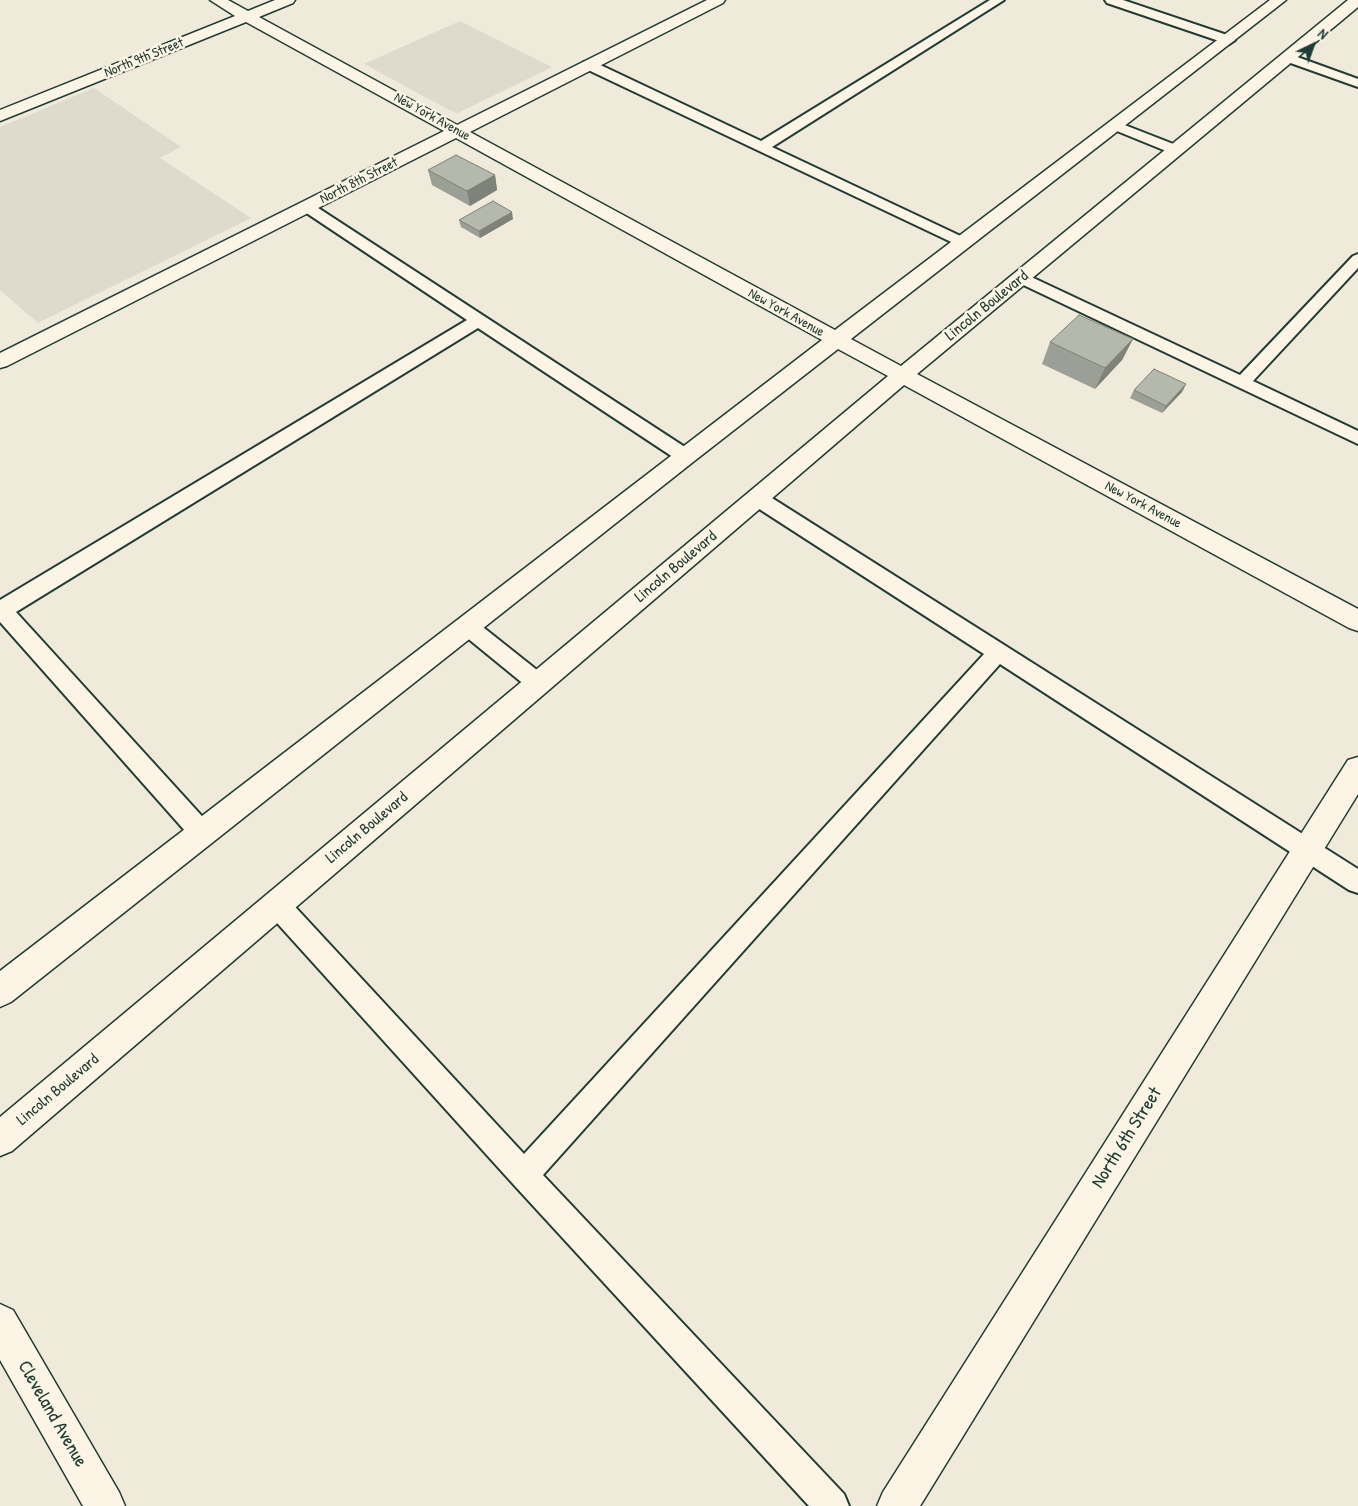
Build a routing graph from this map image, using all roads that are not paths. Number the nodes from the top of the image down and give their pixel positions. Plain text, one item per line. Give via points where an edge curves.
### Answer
1 (217, 0) edge
2 (288, 0) edge
3 (718, 0) edge
4 (998, 0) edge
5 (1111, 0) edge
6 (1280, 0) edge
7 (1351, 3) edge
8 (247, 16) junction
9 (1229, 40) junction
10 (1289, 58) junction
11 (589, 65) junction
12 (1358, 83) edge
13 (0, 116) edge
14 (1117, 126) junction
15 (458, 131) junction
16 (762, 147) junction
17 (1176, 150) junction
18 (307, 207) junction
19 (964, 243) junction
20 (1358, 259) edge
21 (1021, 278) junction
22 (479, 320) junction
23 (837, 340) junction
24 (0, 361) edge
25 (902, 376) junction
26 (1242, 383) junction
27 (1358, 438) edge
28 (685, 456) junction
29 (757, 498) junction
30 (1, 609) edge
31 (1358, 621) edge
32 (467, 626) junction
33 (998, 652) junction
34 (539, 684) junction
35 (1358, 769) edge
36 (202, 834) junction
37 (1308, 849) junction
38 (1358, 882) edge
39 (277, 905) junction
40 (0, 991) edge
41 (0, 1139) edge
42 (524, 1175) junction
43 (0, 1322) edge
44 (105, 1506) edge
45 (832, 1506) edge
46 (897, 1506) edge

1 - 8 street, New York Avenue
2 - 8 street, North 9th Street
3 - 11 street, North 8th Street
4 - 16 lane
5 - 9 lane
6 - 9 street
7 - 10 street, Lincoln Boulevard
8 - 13 street, North 9th Street
8 - 15 street, New York Avenue
9 - 14 street
10 - 12 lane
10 - 17 street, Lincoln Boulevard
11 - 15 street, North 8th Street
11 - 16 lane
14 - 17 lane
14 - 19 street
15 - 18 street, North 8th Street
15 - 23 street, New York Avenue
16 - 19 lane
17 - 21 street, Lincoln Boulevard
18 - 22 lane
18 - 24 street, North 8th Street
19 - 23 street
20 - 26 lane
21 - 25 street, Lincoln Boulevard
21 - 26 lane
22 - 28 lane
22 - 30 lane
23 - 25 street, New York Avenue
23 - 28 street
25 - 29 street, Lincoln Boulevard
25 - 31 street, New York Avenue
26 - 27 lane
28 - 32 street
29 - 33 lane
29 - 34 street, Lincoln Boulevard
30 - 36 lane
32 - 34 lane
32 - 36 street
33 - 37 lane
33 - 42 lane
34 - 39 street, Lincoln Boulevard
35 - 37 street, North 6th Street
36 - 40 street
37 - 38 lane
37 - 46 street, North 6th Street
39 - 41 street, Lincoln Boulevard
39 - 42 lane
42 - 45 lane
43 - 44 street, Cleveland Avenue

